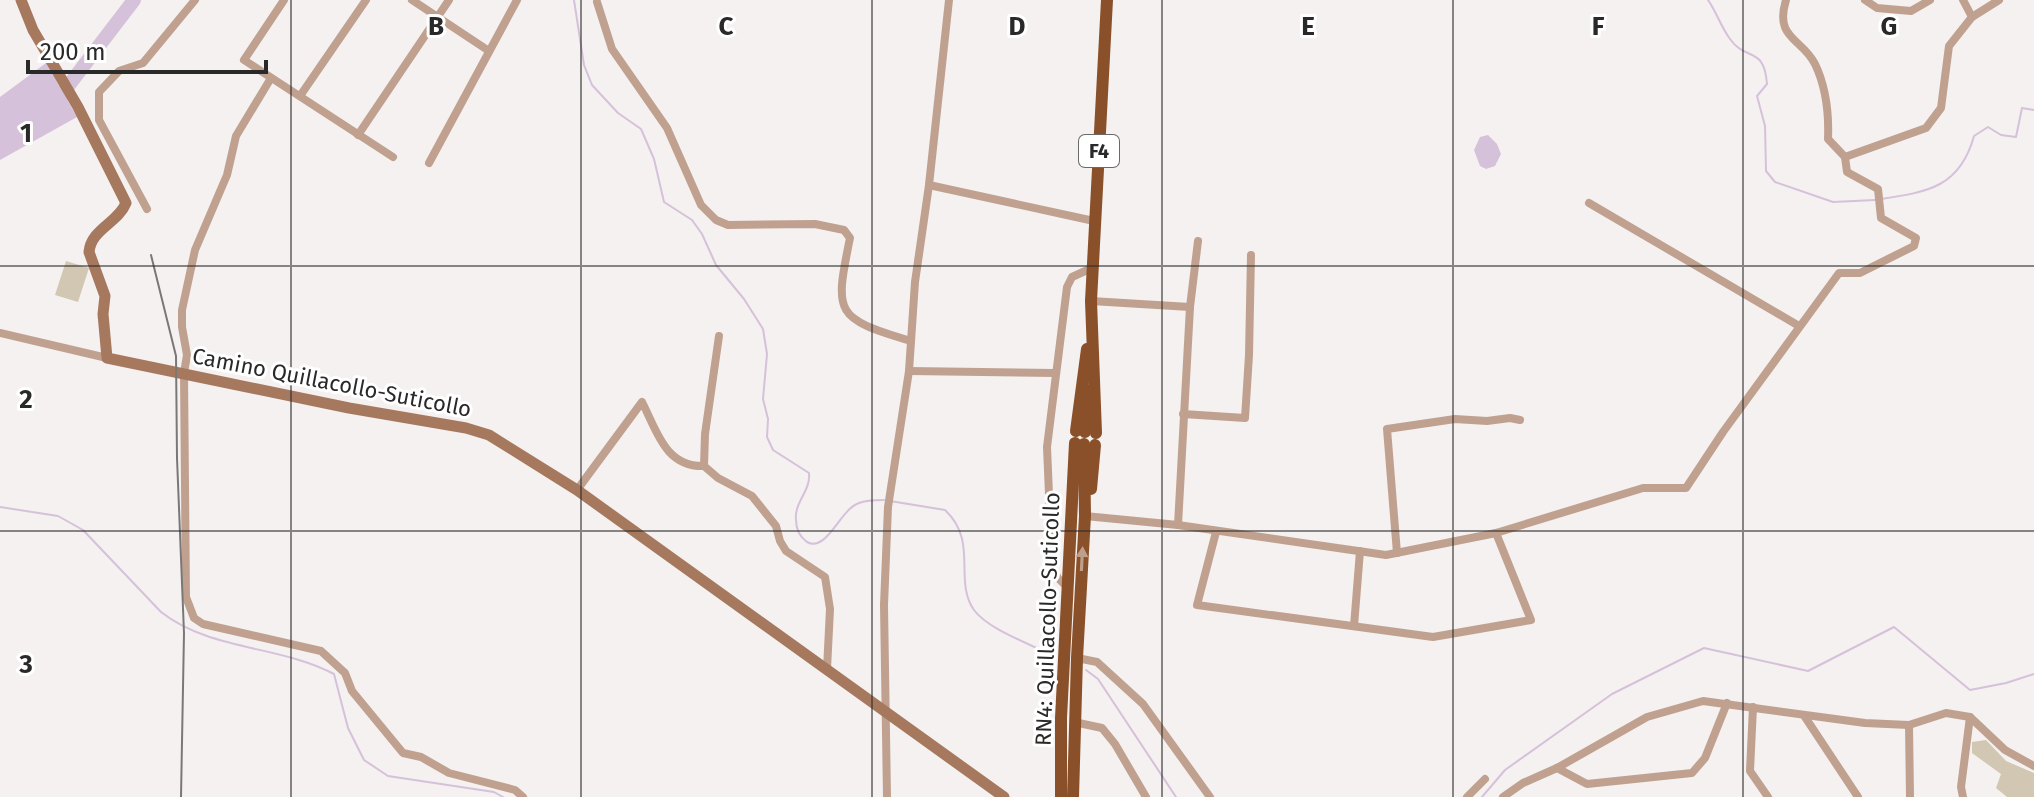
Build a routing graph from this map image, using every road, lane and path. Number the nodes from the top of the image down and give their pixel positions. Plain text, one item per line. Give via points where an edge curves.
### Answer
1 (21, 0) edge
2 (195, 0) edge
3 (284, 0) edge
4 (366, 0) edge
5 (412, 0) edge
6 (449, 0) edge
7 (517, 0) edge
8 (949, 0) edge
9 (1107, 0) edge
10 (1786, 0) edge
11 (1865, 0) edge
12 (1930, 0) edge
13 (1963, 0) edge
14 (1999, 0) edge
15 (597, 2) edge
16 (438, 17) junction
17 (1972, 17) junction
18 (489, 51) junction
19 (271, 78) junction
20 (300, 96) junction
21 (358, 135) junction
22 (393, 157) dead end
23 (1845, 157) junction
24 (429, 163) dead end
25 (929, 185) junction
26 (1589, 203) dead end
27 (147, 209) dead end
28 (1094, 221) junction
29 (1198, 241) dead end
30 (1251, 255) dead end
31 (1094, 267) junction
32 (1091, 301) junction
33 (1190, 307) junction
34 (1091, 326) junction
35 (1799, 326) junction
36 (0, 333) edge
37 (719, 336) dead end
38 (911, 341) junction
39 (107, 358) junction
40 (909, 371) junction
41 (184, 373) junction
42 (1054, 373) junction
43 (1183, 414) junction
44 (1520, 420) dead end
45 (1085, 438) junction
46 (704, 466) junction
47 (577, 490) junction
48 (1085, 516) junction
49 (1178, 525) junction
50 (1216, 532) junction
51 (1496, 533) junction
52 (1360, 551) junction
53 (1397, 553) junction
54 (1069, 588) junction
55 (1354, 626) junction
56 (1077, 658) junction
57 (827, 669) junction
58 (1727, 703) junction
59 (1753, 707) junction
60 (887, 712) junction
61 (1805, 717) junction
62 (1970, 717) junction
63 (1074, 722) junction
64 (1909, 725) junction
65 (2034, 766) edge
66 (1557, 768) junction
67 (1074, 772) junction
68 (1485, 779) dead end
69 (1061, 783) junction
70 (1855, 794) edge
71 (523, 797) edge
72 (887, 797) edge
73 (1004, 797) edge
74 (1053, 797) edge
75 (1061, 797) edge
76 (1073, 797) edge
77 (1080, 797) edge
78 (1146, 797) edge
79 (1210, 797) edge
80 (1467, 797) edge
81 (1503, 797) edge
82 (1768, 797) edge
83 (1843, 797) edge
84 (1910, 797) edge
85 (1963, 797) edge

1 - 39 main road via 126,203 89,245 105,296
2 - 27 street via 143,63 119,71 99,92 99,120
3 - 19 street via 244,60
4 - 20 street
5 - 16 street
6 - 16 street
7 - 18 street
8 - 25 street
9 - 28 highway, F4
10 - 23 street via 1781,15 1791,40 1813,61 1828,116 1828,139
11 - 12 street via 1877,8 1911,11
13 - 17 street
14 - 17 street
15 - 38 street via 612,49 667,128 707,213 728,225 815,224 844,230 850,238 841,290 846,310 866,327
16 - 18 street
16 - 21 street
17 - 23 street via 1949,46 1941,108 1926,128
18 - 24 street
19 - 20 street
19 - 41 street via 236,136 227,175 195,250 182,310
20 - 21 street
21 - 22 street
23 - 35 street via 1847,172 1878,189 1881,218 1916,238 1914,246 1860,273 1839,273
25 - 28 street
25 - 38 street
26 - 35 street
28 - 31 highway, F4
29 - 33 street
30 - 43 street via 1245,418
31 - 32 highway, F4
31 - 42 street via 1072,277 1067,287
32 - 33 street
32 - 34 highway, F4
33 - 43 street
34 - 45 highway, F4
34 - 45 highway, F4 via 1080,388
35 - 51 street via 1686,488 1643,488
36 - 39 street
37 - 46 street
38 - 40 street
39 - 41 main road, Camino Quillacollo-Suticollo
40 - 42 street
40 - 60 street via 888,507
41 - 47 main road, Camino Quillacollo-Suticollo via 477,431 509,445
41 - 71 street via 186,597 194,618 321,651 345,673 352,691 403,753
42 - 54 street via 1047,447 1052,566
43 - 49 street
44 - 53 street via 1455,419 1387,429
45 - 48 highway, RN4: Quillacollo-Suticollo / F4
45 - 54 highway, RN4: Quillacollo-Suticollo / F4
46 - 47 street via 692,466 669,453 642,402
46 - 57 street via 752,496 776,526 786,551 825,577 830,609
47 - 57 main road, Camino Quillacollo-Suticollo
48 - 49 street
56 -> 48 highway, RN4: Quillacollo-Suticollo / F4
49 - 50 street
50 - 52 street
50 - 55 street via 1197,605
51 - 53 street
51 - 55 street via 1531,620 1433,637
52 - 53 street
52 - 55 street
54 - 69 highway, RN4: Quillacollo-Suticollo / F4
56 - 63 highway, RN4: Quillacollo-Suticollo / F4
56 - 79 street via 1097,662 1143,704
57 - 60 main road, Camino Quillacollo-Suticollo
58 - 59 street
58 - 66 street via 1703,701 1647,717
58 - 66 street via 1705,758 1692,773 1587,784
59 - 61 street
59 - 82 street via 1750,771
60 - 72 street
60 - 73 main road, Camino Quillacollo-Suticollo
61 - 64 street
61 - 70 street
62 - 64 street via 1946,713
62 - 65 street via 2005,750
62 - 85 street
63 - 67 highway, RN4: Quillacollo-Suticollo / F4
63 - 78 street via 1102,728
64 - 84 street
66 - 81 street
67 - 76 highway, RN4: Quillacollo-Suticollo / F4
67 - 77 highway
68 - 80 street
69 - 74 highway
69 - 75 highway, RN4: Quillacollo-Suticollo / F4
70 - 83 street

